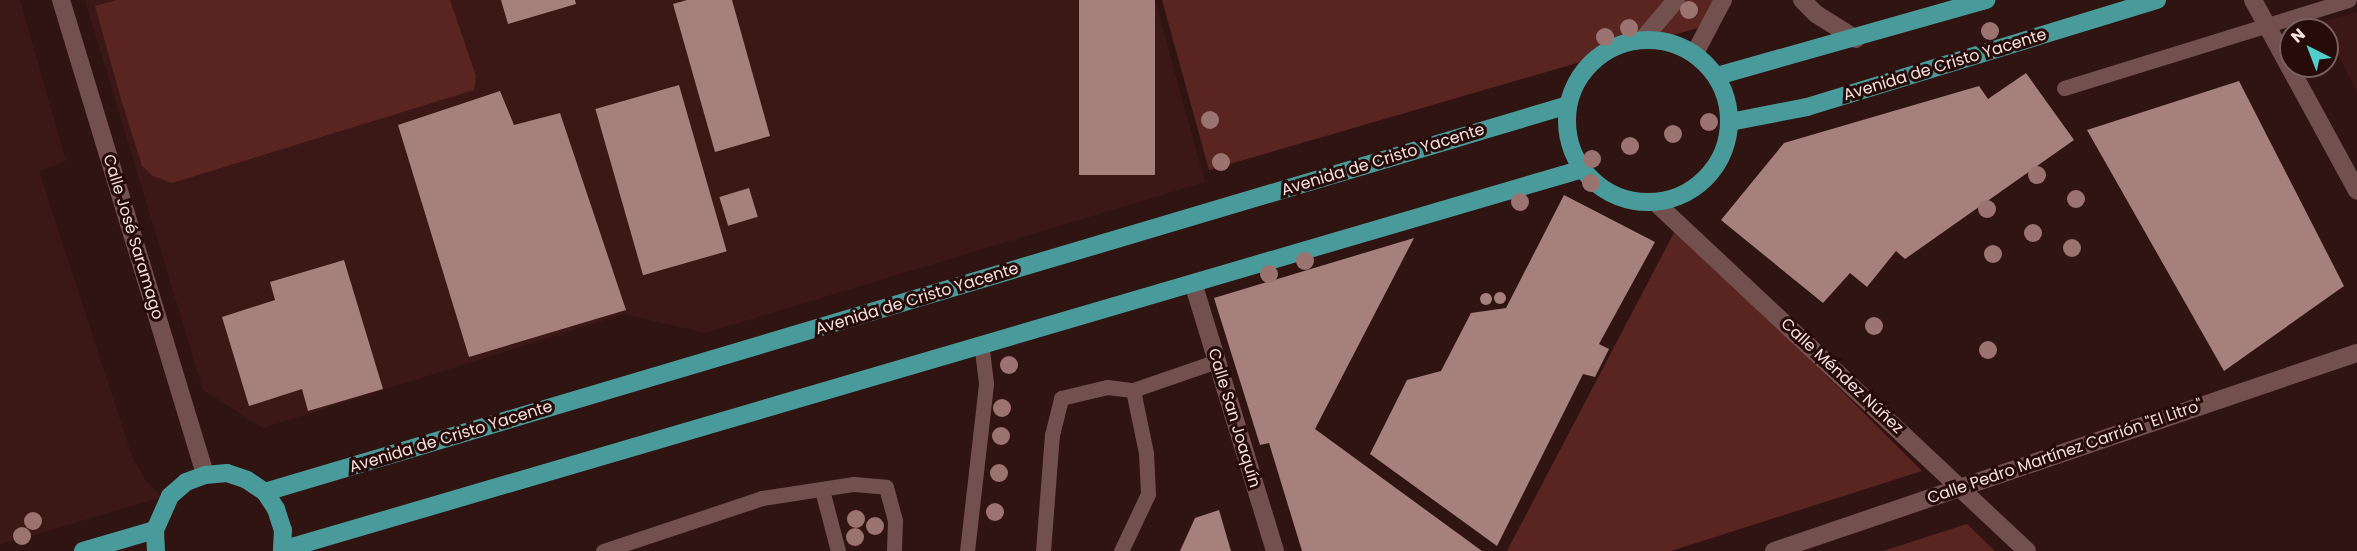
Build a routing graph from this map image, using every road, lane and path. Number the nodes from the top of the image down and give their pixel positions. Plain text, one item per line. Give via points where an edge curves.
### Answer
1 (61, 0) edge
2 (1676, 0) edge
3 (1723, 0) edge
4 (1802, 0) edge
5 (1986, 0) edge
6 (2157, 0) edge
7 (2253, 0) edge
8 (2349, 0) edge
9 (2267, 25) junction
10 (1643, 39) junction
11 (1856, 39) junction
12 (1695, 53) junction
13 (1717, 76) junction
14 (2064, 88) dead end
15 (1568, 105) junction
16 (1730, 122) junction
17 (1582, 169) junction
18 (2357, 191) edge
19 (1655, 202) junction
20 (1194, 286) junction
21 (982, 348) junction
22 (2357, 353) edge
23 (1216, 361) junction
24 (1133, 390) junction
25 (205, 475) junction
26 (1962, 487) junction
27 (822, 490) junction
28 (265, 492) junction
29 (155, 530) junction
30 (83, 551) edge
31 (156, 551) edge
32 (282, 551) edge
33 (603, 551) edge
34 (838, 551) edge
35 (894, 551) edge
36 (967, 551) edge
37 (1043, 551) edge
38 (1121, 551) edge
39 (1275, 551) edge
40 (1774, 551) edge
41 (2027, 551) edge

1 - 25 street, Calle José Saramago
2 - 10 street
3 - 12 street
4 - 11 street via 1816,14
5 - 11 main road
6 - 16 main road, Avenida de Cristo Yacente via 1807,107
7 - 9 street
8 - 9 lane
9 - 14 lane
9 - 18 street
10 - 12 main road via 1670,42
10 - 15 main road via 1616,46 1592,62 1575,84
11 - 13 main road
12 - 13 main road
13 - 16 main road
15 - 17 main road via 1568,137
15 - 28 main road, Avenida de Cristo Yacente
16 - 19 main road via 1720,160 1701,183 1678,197
17 - 19 main road via 1603,189 1620,197
17 - 20 main road
19 - 26 street, Calle Méndez Núñez
20 - 21 main road
20 - 23 street, Calle San Joaquín
21 - 32 main road
21 - 36 lane via 986,383
22 - 26 street, Calle Pedro Martínez Carrión "El Litro"
23 - 24 lane
23 - 39 street, Calle San Joaquín
24 - 37 lane via 1107,387 1061,398 1052,435
24 - 38 lane via 1146,453 1148,494
25 - 28 main road via 227,473
25 - 29 main road via 186,482 170,496
26 - 40 street, Calle Pedro Martínez Carrión "El Litro"
26 - 41 street, Calle Méndez Núñez
27 - 33 lane via 762,498
27 - 34 lane
27 - 35 lane via 854,484 886,487 895,521
28 - 32 main road via 283,530
29 - 30 main road
29 - 31 main road

